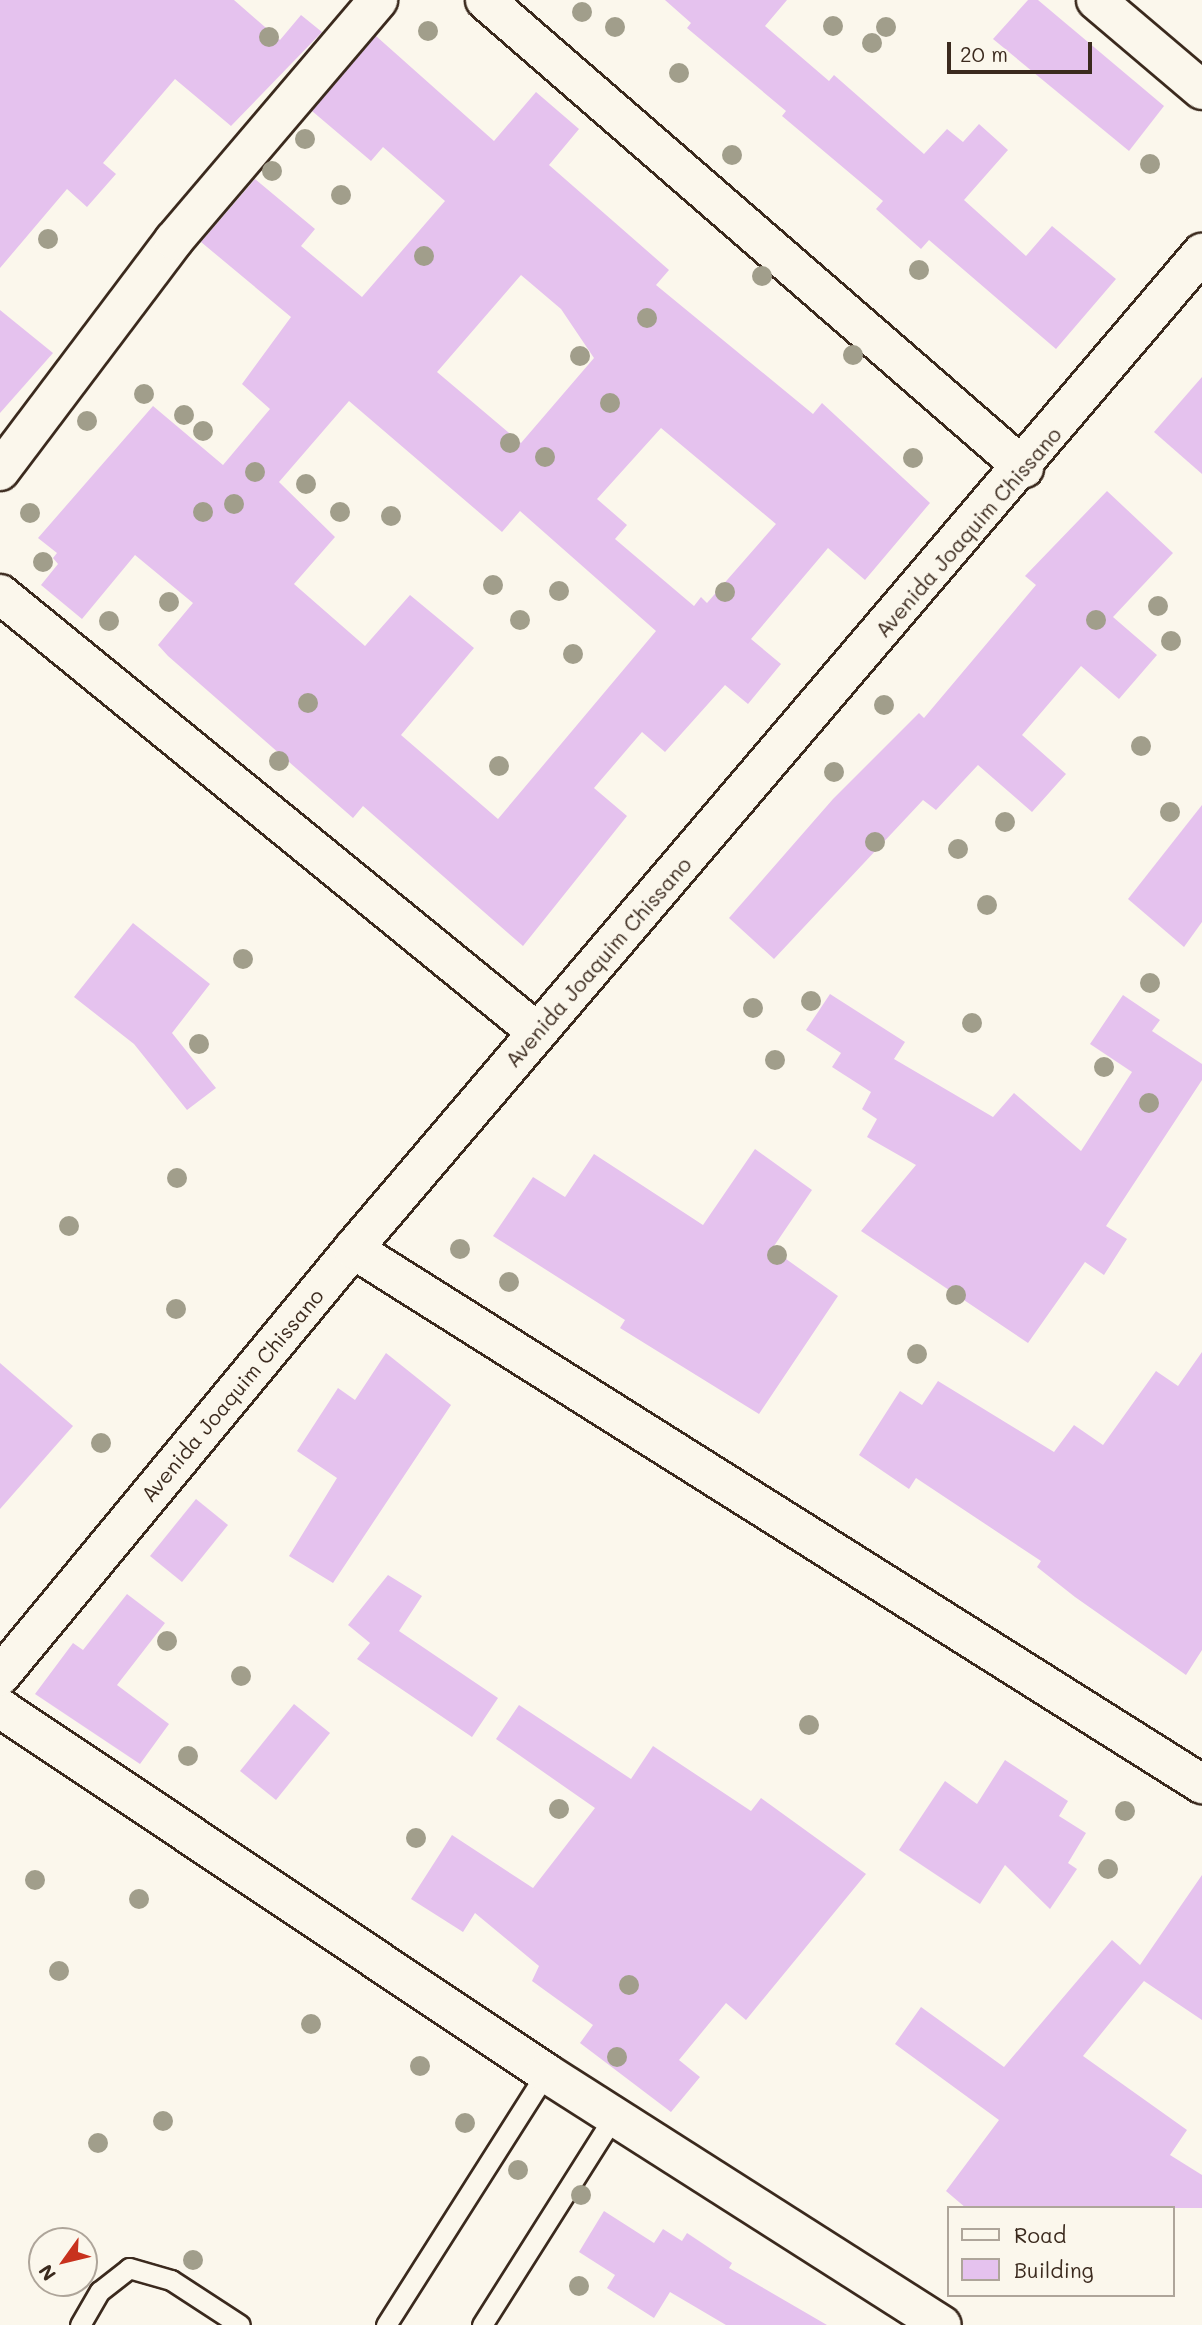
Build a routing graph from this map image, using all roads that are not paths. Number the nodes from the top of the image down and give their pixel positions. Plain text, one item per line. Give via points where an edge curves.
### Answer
1 (378, 0) edge
2 (485, 0) edge
3 (1096, 0) edge
4 (1202, 90) edge
5 (1202, 253) edge
6 (1024, 468) junction
7 (0, 471) edge
8 (0, 594) edge
9 (537, 1032) junction
10 (353, 1249) junction
11 (0, 1676) edge
12 (0, 1708) edge
13 (1202, 1784) edge
14 (546, 2073) junction
15 (615, 2115) junction
16 (80, 2325) edge
17 (240, 2325) edge
18 (386, 2325) edge
19 (482, 2325) edge
20 (941, 2325) edge

1 - 7 street via 174,240
2 - 6 street
3 - 4 street
5 - 6 street, Avenida Joaquim Chissano
6 - 9 street, Avenida Joaquim Chissano
8 - 9 street
9 - 10 street, Avenida Joaquim Chissano
10 - 11 street, Avenida Joaquim Chissano
10 - 13 street
12 - 14 street
14 - 15 street
14 - 18 lane
15 - 19 lane
15 - 20 street
16 - 17 lane via 100,2291 129,2268 171,2280

